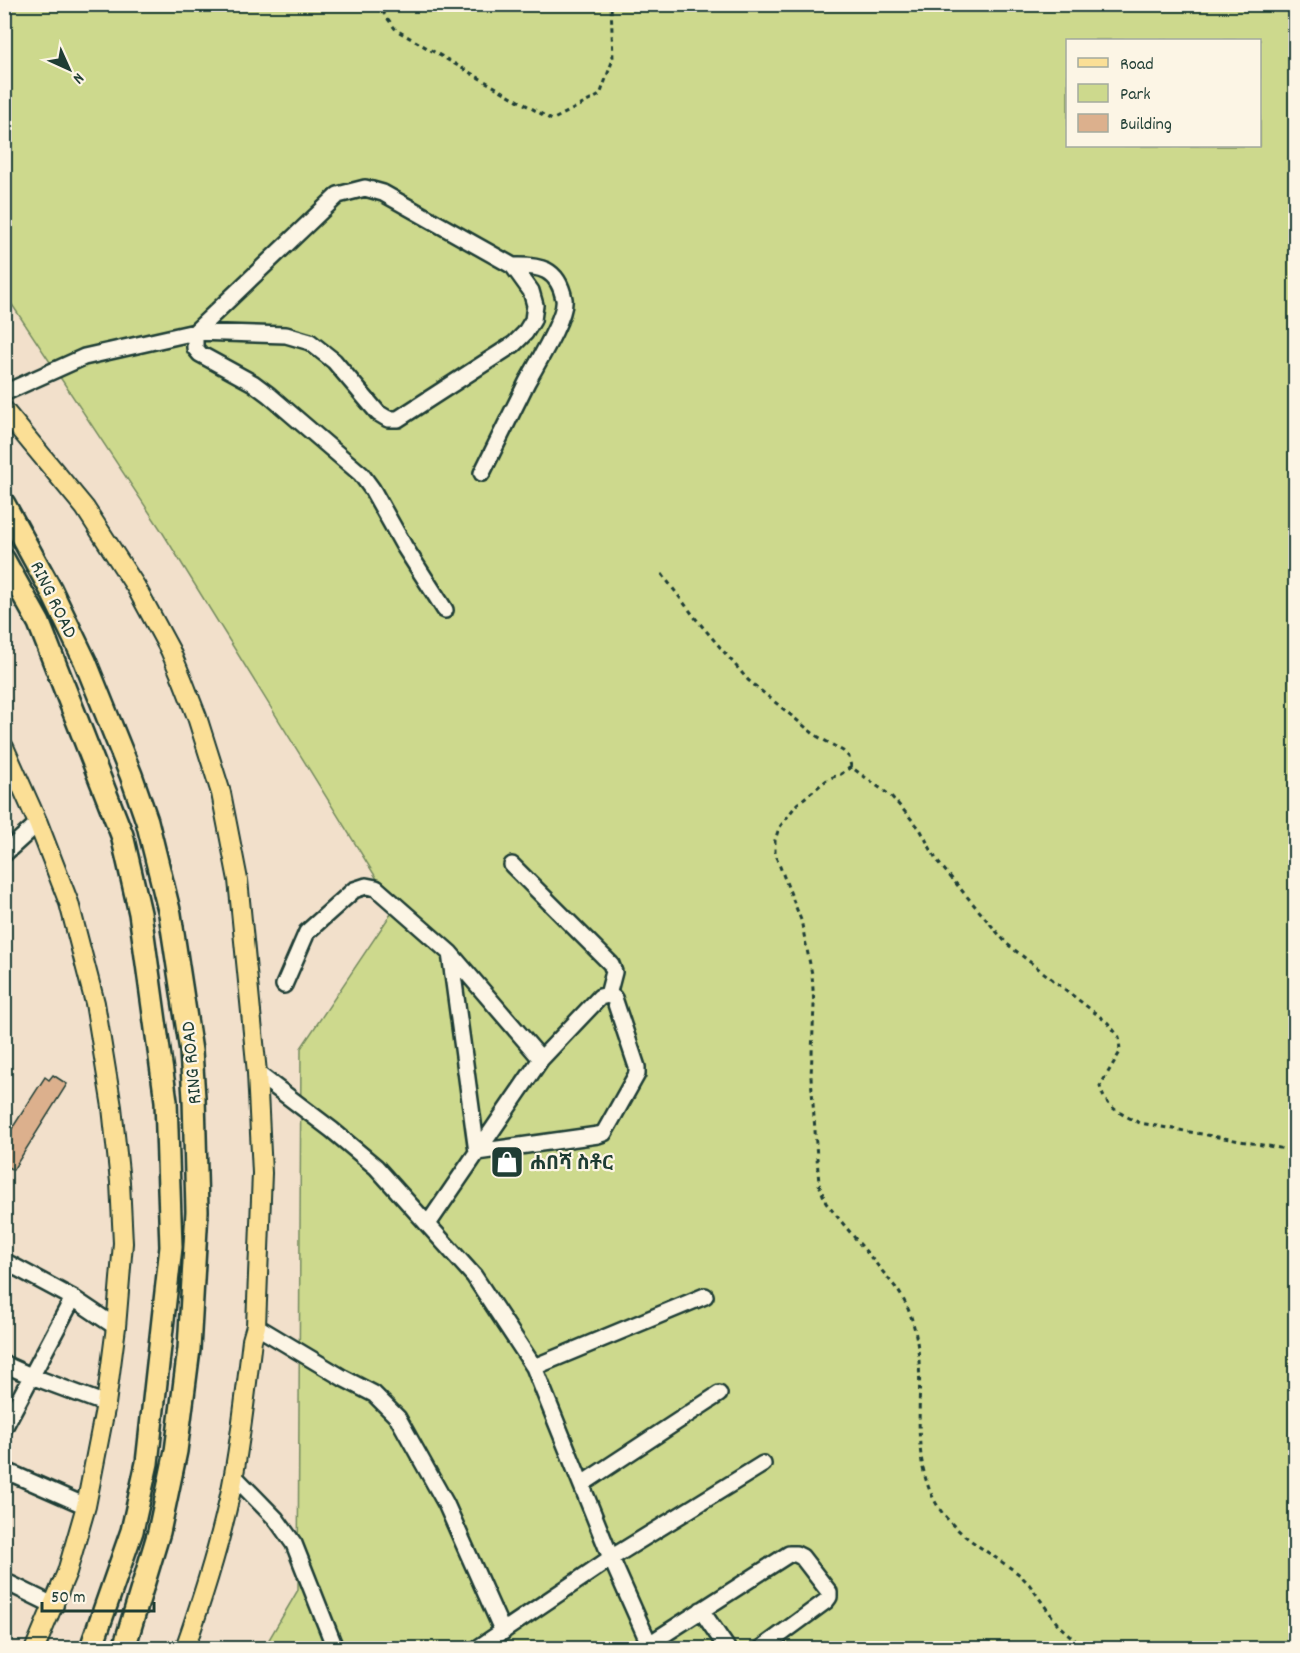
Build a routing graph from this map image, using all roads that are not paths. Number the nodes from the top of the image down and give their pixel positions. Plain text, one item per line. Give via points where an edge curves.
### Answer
1 (513, 266) junction
2 (195, 332) junction
3 (4, 393) edge
4 (4, 411) edge
5 (482, 473) dead end
6 (4, 504) edge
7 (4, 560) edge
8 (445, 610) dead end
9 (4, 747) edge
10 (38, 823) junction
11 (4, 854) edge
12 (512, 865) dead end
13 (450, 953) junction
14 (284, 985) dead end
15 (608, 994) junction
16 (541, 1059) junction
17 (257, 1073) junction
18 (477, 1152) junction
19 (428, 1224) junction
20 (4, 1261) edge
21 (705, 1296) dead end
22 (73, 1298) junction
23 (256, 1326) junction
24 (116, 1327) junction
25 (4, 1364) edge
26 (534, 1367) junction
27 (31, 1376) junction
28 (719, 1394) dead end
29 (106, 1404) junction
30 (4, 1428) edge
31 (763, 1464) dead end
32 (4, 1470) edge
33 (233, 1475) junction
34 (582, 1484) junction
35 (86, 1506) junction
36 (611, 1558) junction
37 (4, 1581) edge
38 (55, 1606) junction
39 (701, 1610) junction
40 (503, 1632) junction
41 (647, 1647) edge
42 (35, 1648) edge
43 (91, 1648) edge
44 (124, 1648) edge
45 (185, 1648) edge
46 (335, 1648) edge
47 (477, 1648) edge
48 (727, 1648) edge
49 (762, 1648) edge

1 - 2 street via 383,193 365,188 338,195
1 - 2 street via 531,291 535,305 533,320 525,333 399,419 388,419 378,413 334,361 310,342 286,335
1 - 5 street via 547,269 565,301 556,328
2 - 3 street via 84,357
2 - 8 street via 195,348 200,354 261,389 361,474
4 - 17 main road via 85,508 119,558 170,650 197,717 221,793 238,880
6 - 44 highway, RING ROAD via 85,661 144,811 170,914 191,1051 197,1211 189,1348 164,1509
7 - 43 highway, RING ROAD via 39,622 122,835 140,913 166,1101 171,1247 147,1464 132,1531
9 - 10 main road
10 - 11 street
10 - 24 main road via 69,903 95,1003 112,1107 123,1243
12 - 15 street via 611,964 614,972
13 - 14 street via 376,888 366,886 354,890 307,932
13 - 16 street
13 - 18 street
15 - 16 street via 600,997
15 - 18 street via 614,998 637,1074 604,1133
16 - 18 street
17 - 19 street via 376,1167
17 - 23 main road via 262,1173
18 - 19 street
19 - 26 street via 474,1276
20 - 22 street
21 - 26 street
22 - 24 street
22 - 27 street
23 - 33 main road
23 - 40 street via 374,1394 398,1418 446,1504
24 - 29 main road
25 - 27 street
26 - 34 street
27 - 29 street
27 - 30 street
28 - 34 street
29 - 35 main road
31 - 36 street
32 - 35 street
33 - 45 main road via 214,1558
33 - 46 street via 276,1519 294,1544
34 - 36 street
35 - 38 main road
36 - 40 street
36 - 41 street
37 - 38 street
38 - 42 main road
39 - 41 street
39 - 48 street
39 - 49 street via 789,1554 802,1557 829,1596
40 - 47 street

